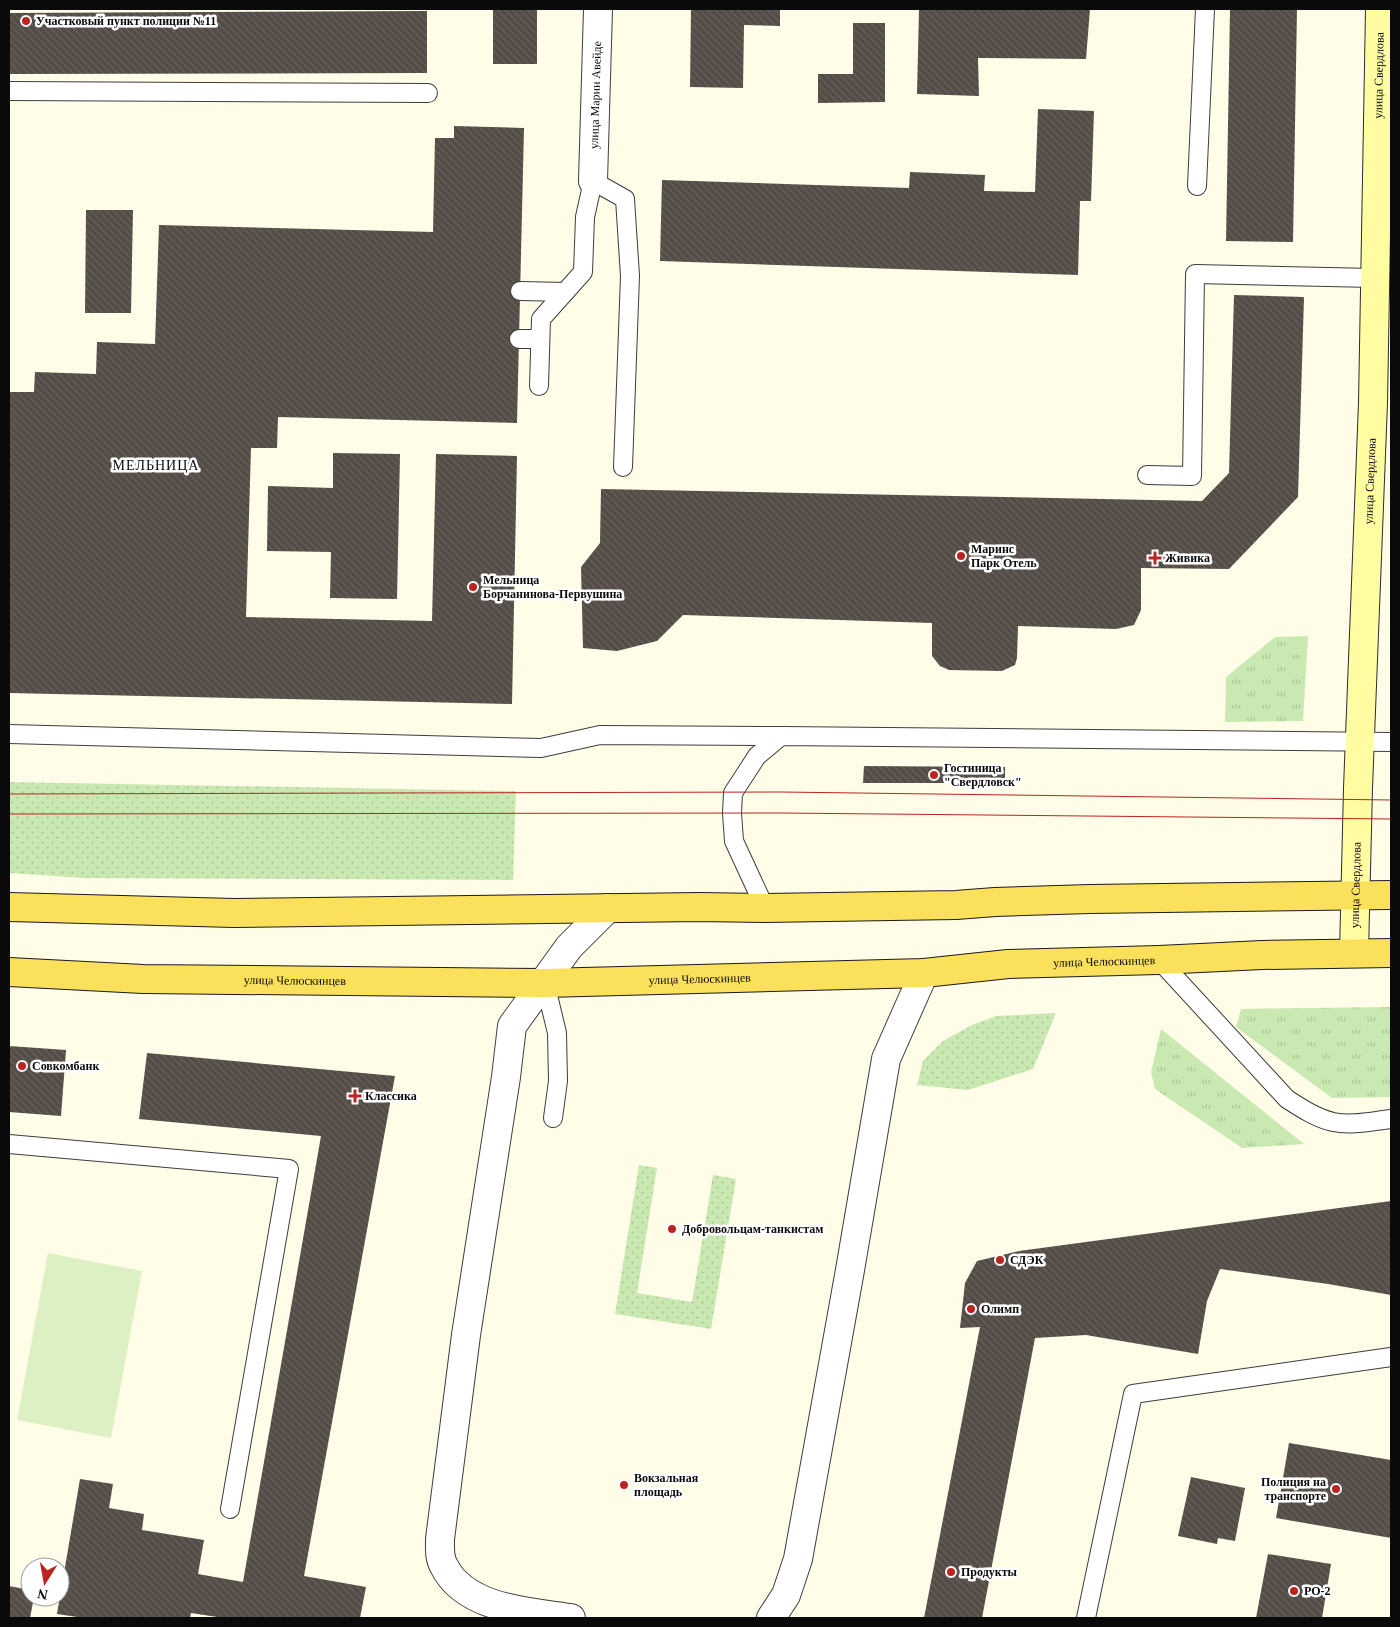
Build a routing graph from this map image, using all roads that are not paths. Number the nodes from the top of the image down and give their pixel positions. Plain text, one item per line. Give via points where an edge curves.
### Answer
1 (598, 9) edge
2 (1204, 9) edge
3 (1380, 9) edge
4 (9, 91) edge
5 (428, 93) dead end
6 (592, 181) junction
7 (1197, 186) dead end
8 (1374, 278) junction
9 (520, 291) dead end
10 (564, 292) junction
11 (519, 339) dead end
12 (540, 340) junction
13 (539, 386) dead end
14 (623, 467) dead end
15 (1147, 475) dead end
16 (9, 734) edge
17 (781, 736) junction
18 (1391, 742) edge
19 (1360, 743) junction
20 (1356, 895) junction
21 (1391, 895) edge
22 (9, 907) edge
23 (608, 908) junction
24 (765, 908) junction
25 (1354, 953) junction
26 (1391, 953) edge
27 (1159, 960) junction
28 (9, 972) edge
29 (924, 973) junction
30 (545, 982) junction
31 (553, 1118) dead end
32 (1391, 1119) edge
33 (9, 1144) edge
34 (1391, 1357) edge
35 (230, 1509) dead end
36 (571, 1618) edge
37 (771, 1618) edge
38 (1086, 1618) edge

1 - 6 street, улица Марии Авейде
2 - 7 lane
3 - 8 main road, улица Свердлова
4 - 5 lane
6 - 10 lane via 585,217 584,272
6 - 14 lane via 625,200 630,276
8 - 15 lane via 1195,274 1192,476
8 - 19 main road, улица Свердлова
9 - 10 lane
10 - 12 lane via 541,319
11 - 12 lane
12 - 13 lane
16 - 17 lane via 542,748 600,735
17 - 19 lane
17 - 24 lane via 757,756 733,793 734,842
18 - 19 lane
19 - 20 main road, улица Свердлова
20 - 21 main road
20 - 24 main road
20 - 25 main road, улица Свердлова
22 - 23 main road via 234,913
23 - 24 main road
23 - 30 street via 569,947
25 - 26 main road, улица Челюскинцев
25 - 27 main road, улица Челюскинцев
27 - 29 main road, улица Челюскинцев via 1008,964
27 - 32 lane via 1287,1099 1332,1122 1350,1124
28 - 30 main road, улица Челюскинцев via 143,979
29 - 30 main road, улица Челюскинцев
29 - 37 street via 886,1059 798,1559 786,1595
30 - 31 lane via 557,1033 558,1081
30 - 36 street via 512,1026 465,1345 440,1553 452,1578 485,1601
33 - 35 lane via 290,1170
34 - 38 lane via 1133,1394

